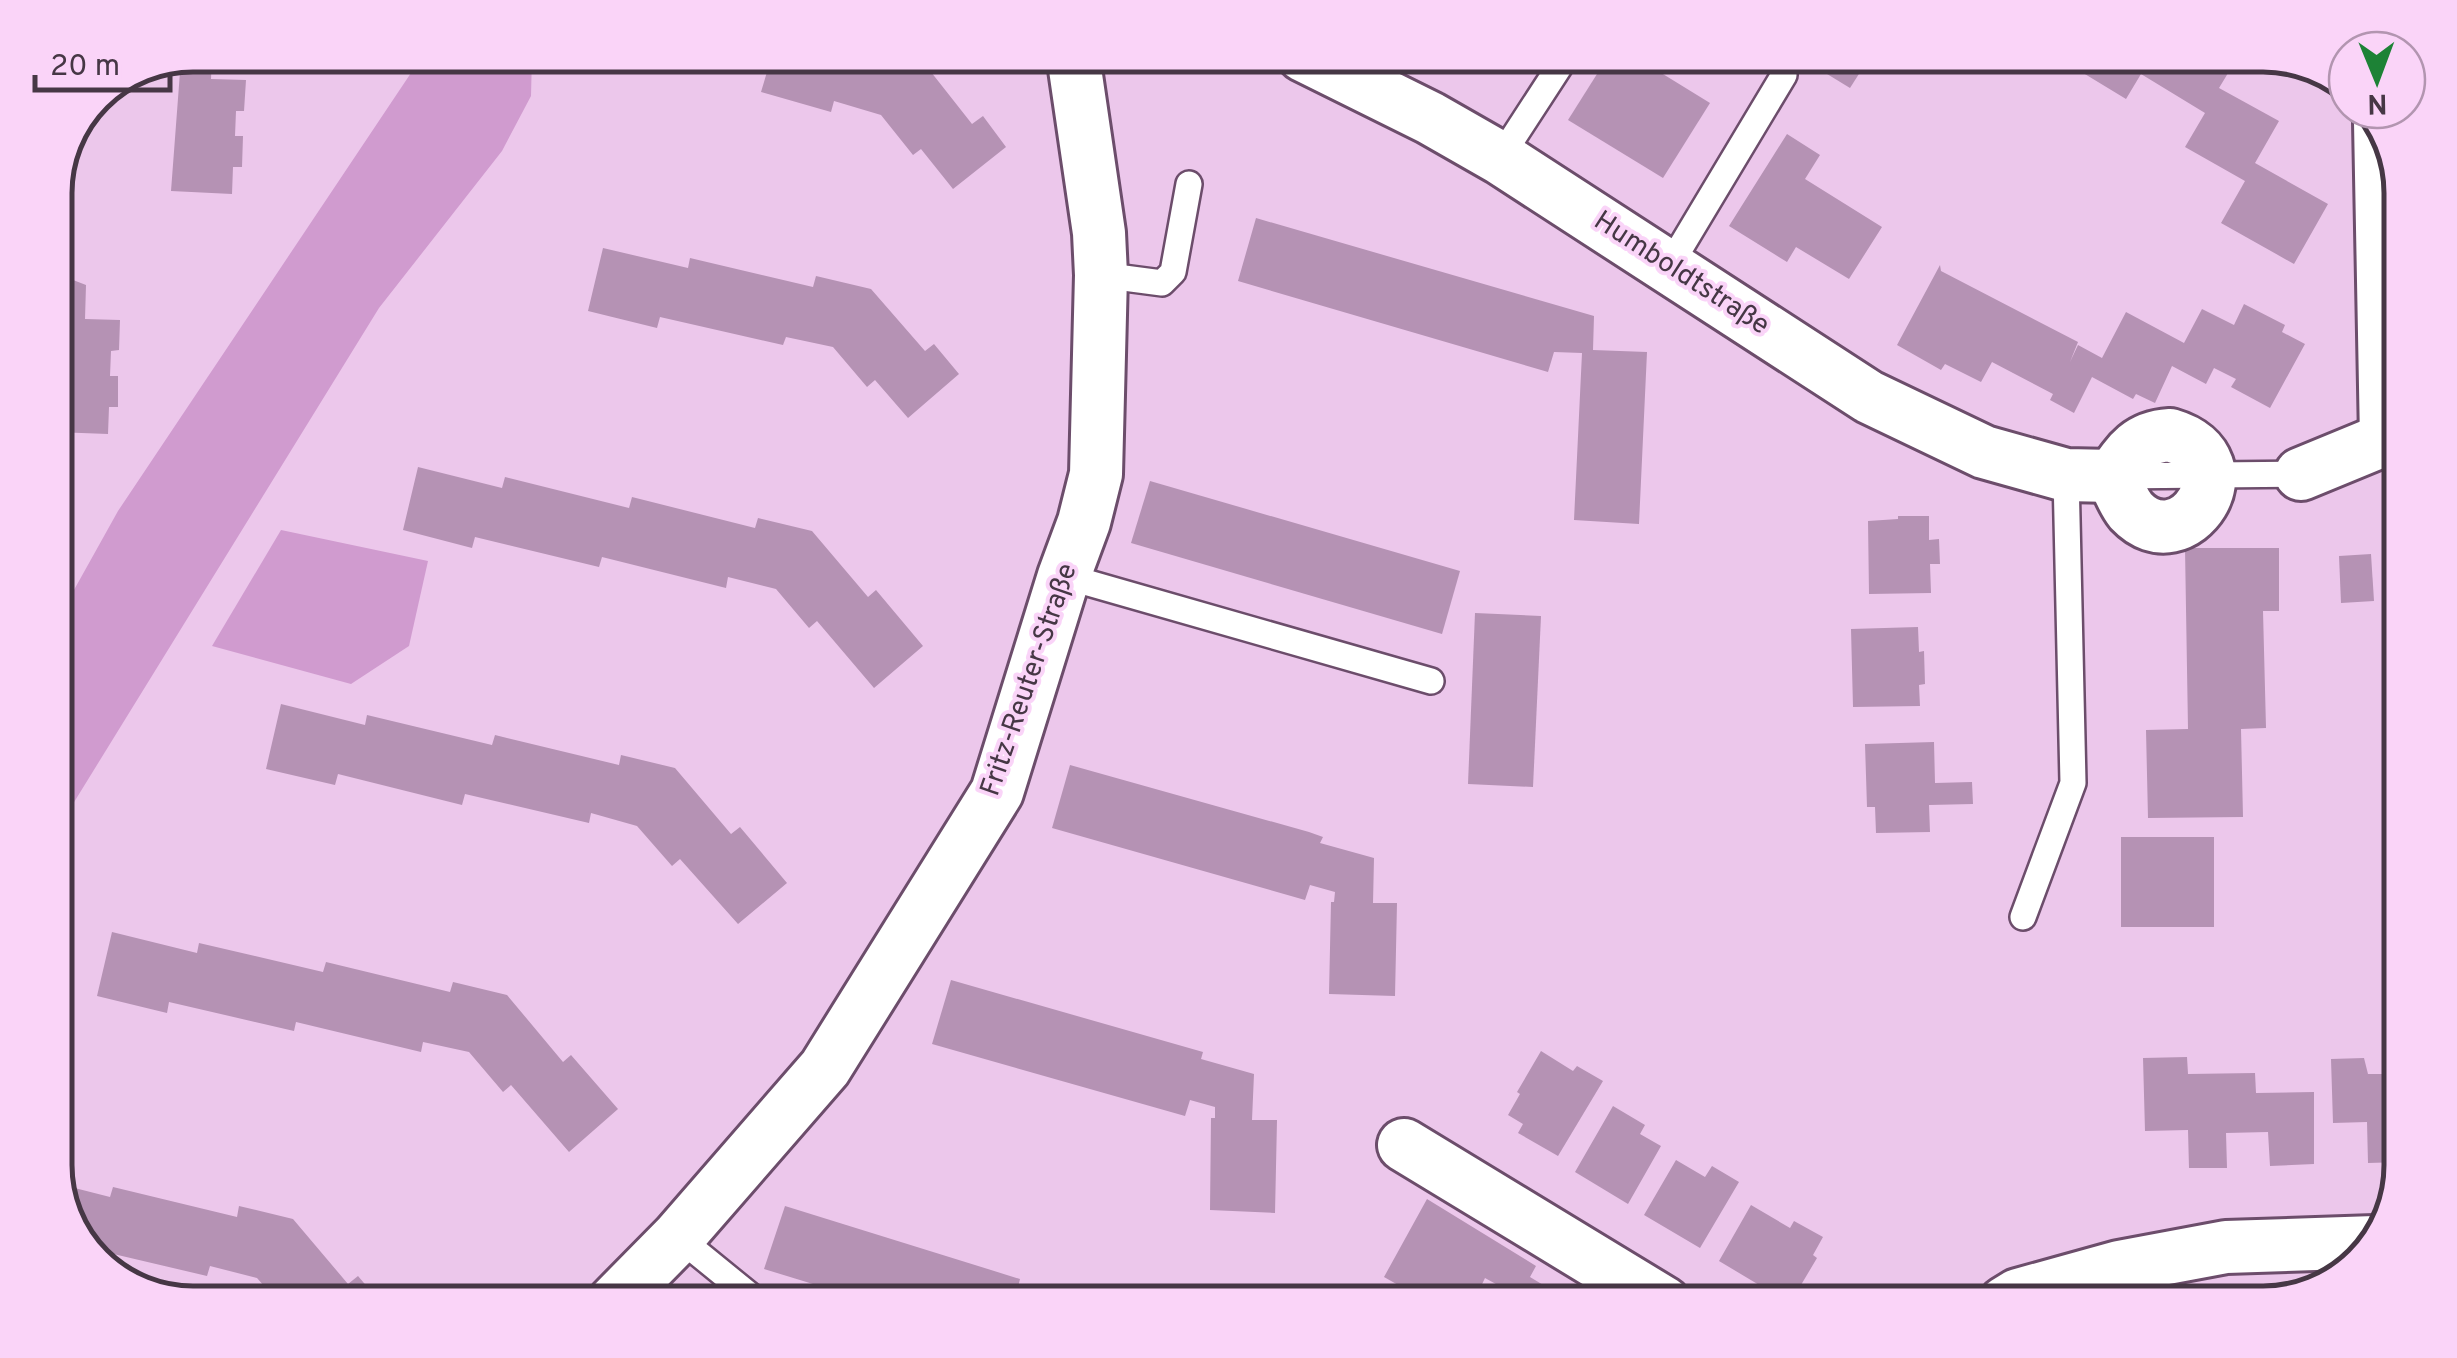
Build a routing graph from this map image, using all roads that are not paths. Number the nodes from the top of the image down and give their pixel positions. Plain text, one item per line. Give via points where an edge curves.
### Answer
1 (1075, 72) edge
2 (1337, 72) edge
3 (1556, 72) edge
4 (1784, 75) dead end
5 (1500, 158) junction
6 (2382, 171) edge
7 (1189, 184) dead end
8 (2384, 213) edge
9 (1670, 265) junction
10 (1101, 275) junction
11 (2384, 445) edge
12 (2301, 474) joint
13 (2089, 475) junction
14 (2210, 476) joint
15 (1064, 576) junction
16 (1431, 681) dead end
17 (2023, 917) dead end
18 (1404, 1145) dead end
19 (678, 1237) junction
20 (2355, 1243) edge
21 (630, 1286) edge
22 (738, 1286) edge
23 (1636, 1286) edge
24 (2069, 1286) edge

1 - 10 street, Fritz-Reuter-Straße
2 - 5 street, Humboldtstraße
3 - 5 lane
4 - 9 lane
5 - 9 street, Humboldtstraße
6 - 8 street
7 - 10 lane via 1173,272 1162,283
9 - 13 street, Humboldtstraße via 1869,397 1984,452
10 - 15 street, Fritz-Reuter-Straße via 1096,474
11 - 12 street
12 - 14 lane
13 - 14 street via 2141,441 2170,435 2196,448
13 - 17 lane via 2073,783
15 - 16 lane
15 - 19 street, Fritz-Reuter-Straße via 997,792 824,1068
18 - 23 street
19 - 21 street, Fritz-Reuter-Straße
19 - 22 lane
20 - 24 street via 2226,1247 2119,1268

